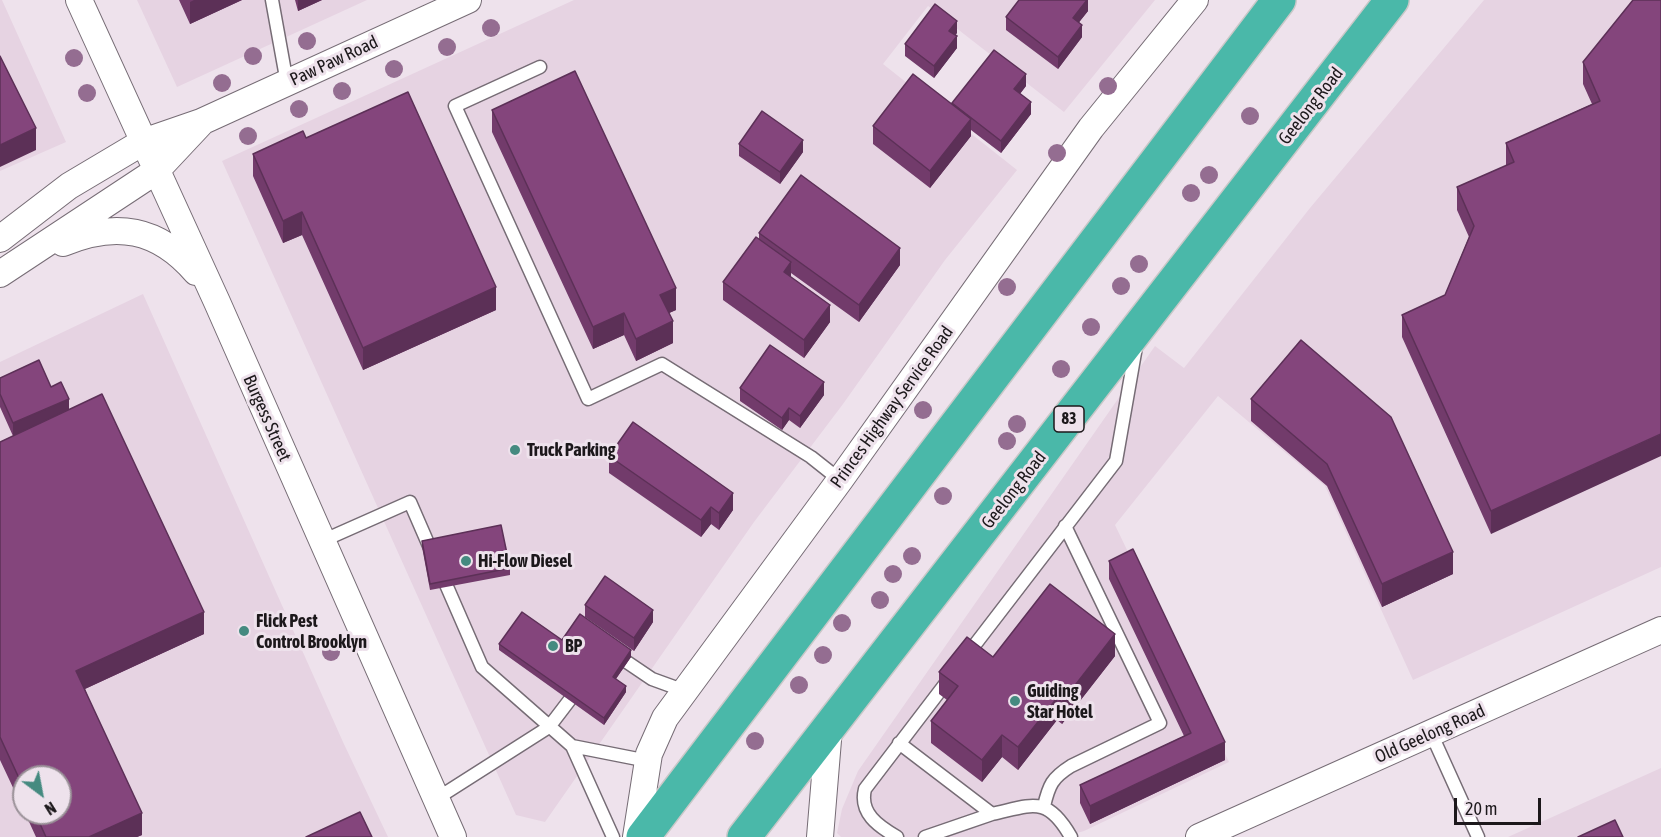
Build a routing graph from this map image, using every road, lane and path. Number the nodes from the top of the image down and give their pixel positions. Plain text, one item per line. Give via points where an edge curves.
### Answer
1 (79, 0) edge
2 (272, 0) edge
3 (468, 0) edge
4 (1195, 0) edge
5 (1279, 0) edge
6 (1392, 0) edge
7 (540, 67) dead end
8 (287, 83) junction
9 (201, 122) junction
10 (143, 142) junction
11 (156, 171) junction
12 (0, 238) edge
13 (6, 270) edge
14 (217, 302) junction
15 (1139, 328) junction
16 (840, 480) junction
17 (1065, 526) junction
18 (322, 541) junction
19 (1661, 630) edge
20 (601, 658) edge
21 (588, 675) edge
22 (685, 692) junction
23 (549, 727) junction
24 (830, 728) junction
25 (1431, 733) junction
26 (899, 743) junction
27 (572, 746) junction
28 (648, 761) junction
29 (436, 799) junction
30 (1044, 806) junction
31 (992, 814) junction
32 (453, 837) edge
33 (613, 837) edge
34 (636, 837) edge
35 (643, 837) edge
36 (744, 837) edge
37 (820, 837) edge
38 (897, 837) edge
39 (925, 837) edge
40 (1071, 837) edge
41 (1199, 837) edge
42 (1478, 837) edge

1 - 10 street, Burgess Street
2 - 8 lane
3 - 8 street, Paw Paw Road
4 - 16 street, Princes Highway Service Road via 1091,128
5 - 35 highway
6 - 15 highway, Geelong Road / 83
7 - 16 lane via 455,106 588,399 662,364 811,457
8 - 9 street, Paw Paw Road
9 - 10 street, Paw Paw Road
9 - 11 street, Paw Paw Road
10 - 11 street, Burgess Street
10 - 12 street, Paw Paw Road via 69,186
11 - 13 street, Paw Paw Road
11 - 14 street, Burgess Street
13 - 14 street via 82,235 110,229 132,231 156,239 181,256
14 - 18 street, Burgess Street
15 - 17 lane via 1116,461
15 - 24 highway, Geelong Road / 83
16 - 22 street, Princes Highway Service Road
17 - 26 lane
17 - 30 lane via 1160,723 1058,774 1049,785
18 - 23 lane via 410,501 482,667
18 - 29 street, Burgess Street
19 - 25 street, Old Geelong Road
20 - 22 lane via 607,649 652,679
21 - 23 lane
22 - 28 street, Princes Highway Service Road via 657,732
23 - 27 lane
23 - 29 lane
24 - 36 highway, Geelong Road / 83
24 - 37 street
25 - 41 street, Old Geelong Road
25 - 42 lane
26 - 31 lane
26 - 38 lane via 866,789 863,800 873,819
27 - 28 lane
27 - 33 lane
28 - 34 street, Princes Highway Service Road
29 - 32 street, Burgess Street
30 - 31 lane
30 - 40 lane via 1062,821
31 - 39 lane

